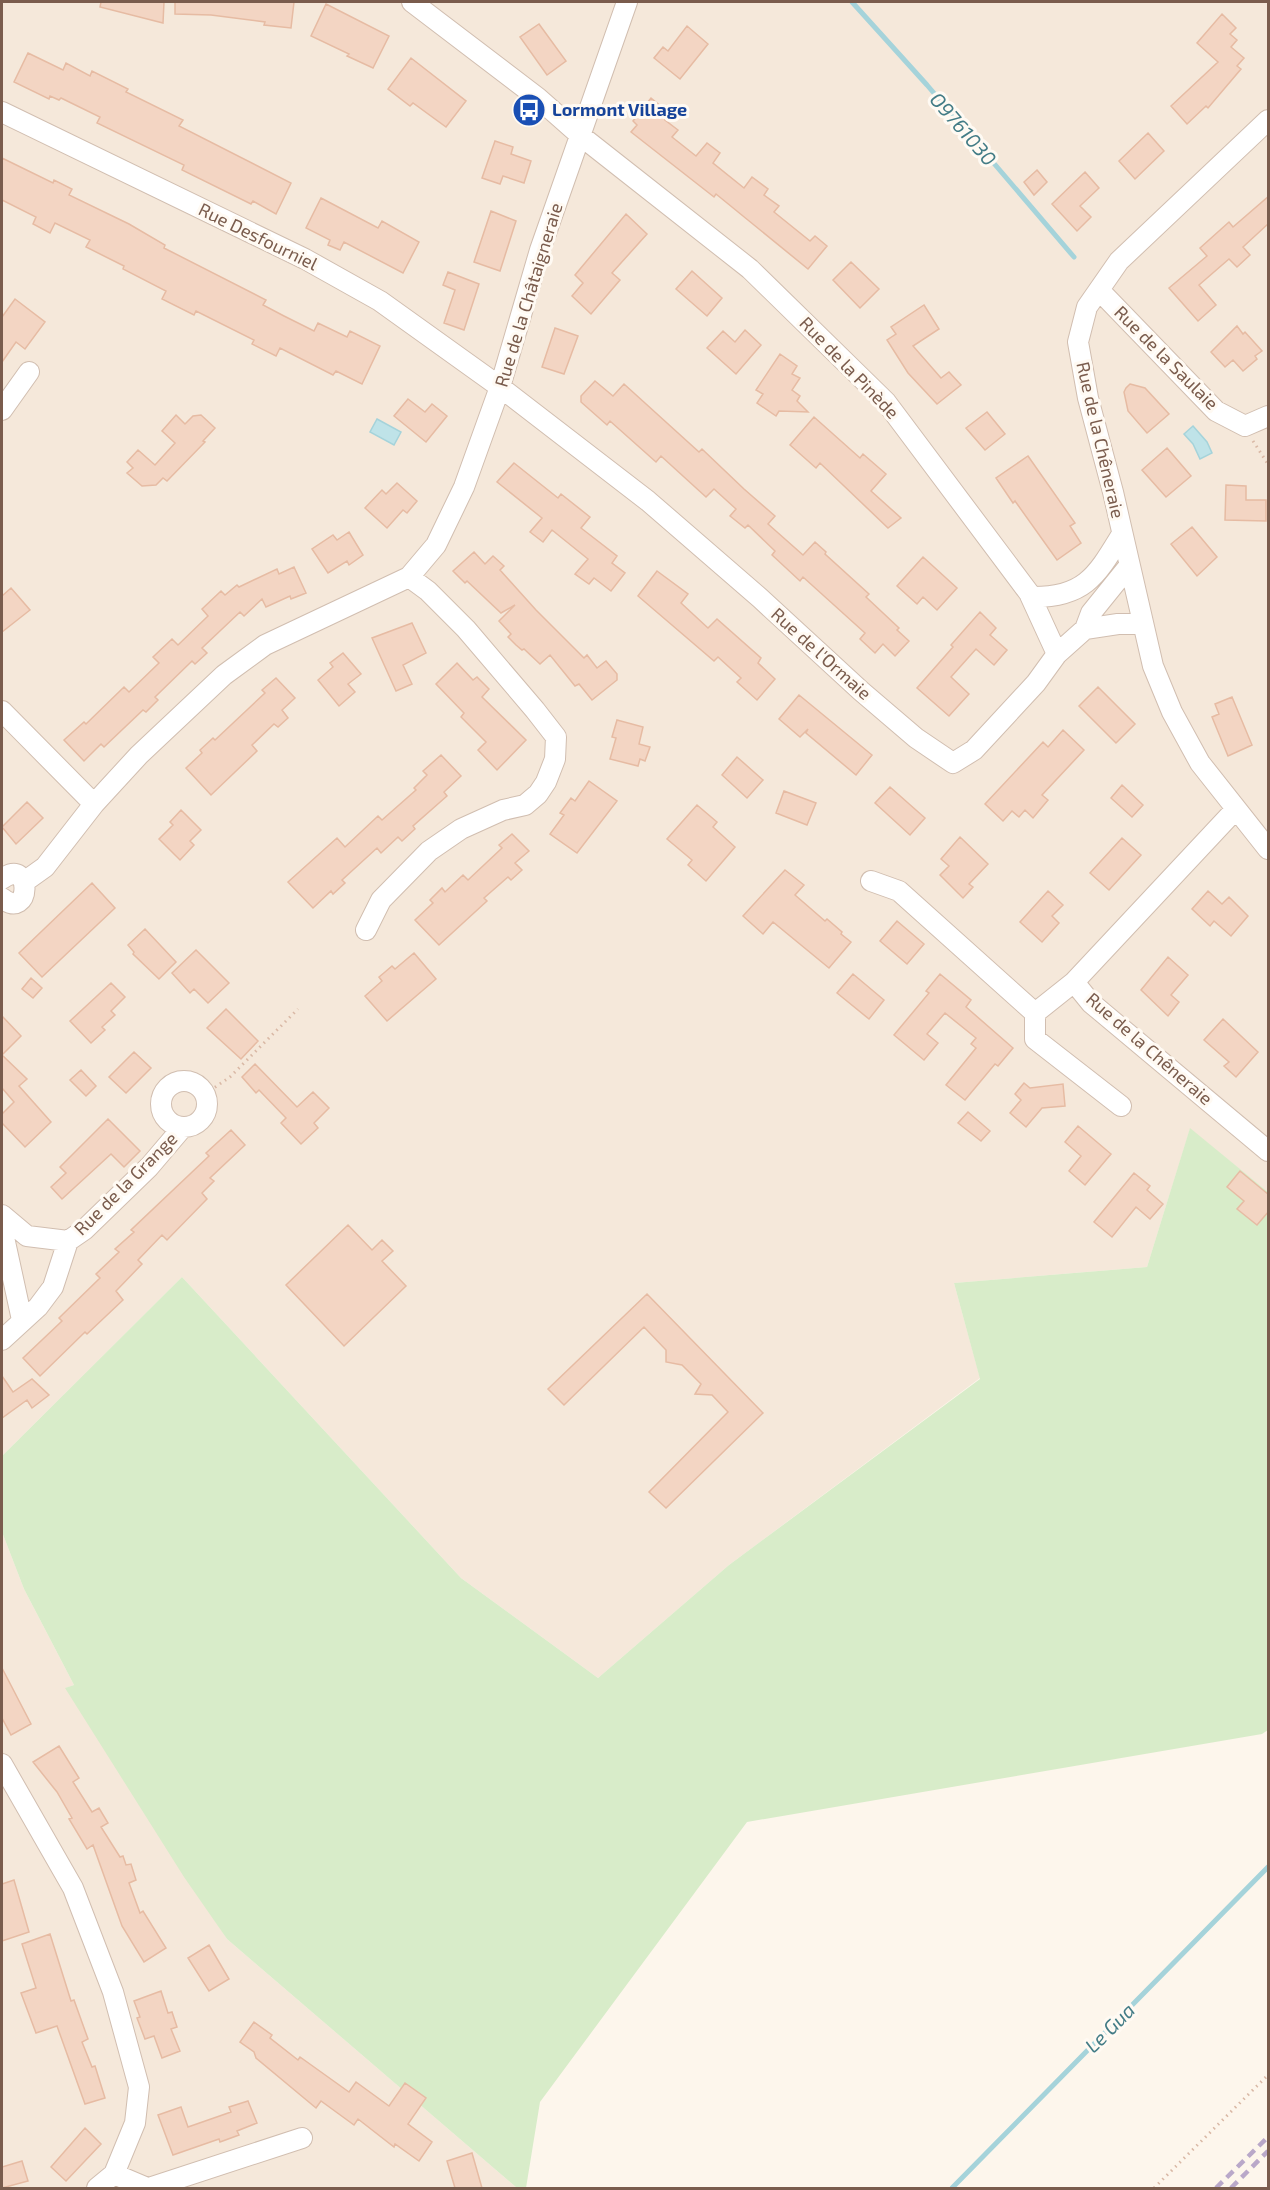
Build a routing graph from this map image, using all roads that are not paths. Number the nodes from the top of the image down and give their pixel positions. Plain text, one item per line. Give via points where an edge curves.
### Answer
1 (627, 2) edge
2 (416, 3) edge
3 (2, 112) edge
4 (1269, 120) edge
5 (581, 136) junction
6 (1099, 290) junction
7 (29, 372) dead end
8 (500, 387) junction
9 (2, 410) edge
10 (1269, 416) edge
11 (1122, 534) junction
12 (1129, 566) junction
13 (409, 577) junction
14 (1031, 597) junction
15 (1142, 624) junction
16 (1086, 629) junction
17 (1057, 654) junction
18 (2, 711) edge
19 (94, 804) junction
20 (1235, 810) junction
21 (1269, 849) edge
22 (2, 879) edge
23 (871, 881) dead end
24 (24, 882) junction
25 (2, 904) edge
26 (366, 930) dead end
27 (1074, 982) junction
28 (1035, 1013) junction
29 (1120, 1106) dead end
30 (183, 1127) junction
31 (1269, 1150) edge
32 (2, 1215) edge
33 (2, 1228) edge
34 (68, 1241) junction
35 (21, 1320) junction
36 (2, 1340) edge
37 (2, 1764) edge
38 (302, 2138) dead end
39 (114, 2174) junction
40 (97, 2188) edge
41 (148, 2188) edge

1 - 5 street, Rue de la Châtaigneraie
2 - 5 street, Rue de la Pinède
3 - 8 street, Rue Desfourniel via 305,259 380,301
4 - 6 street, Rue de la Chêneraie via 1119,261
5 - 8 street, Rue de la Châtaigneraie via 540,250
5 - 14 street, Rue de la Pinède via 750,268 886,402
6 - 10 street, Rue de la Saulaie via 1216,411 1245,426
6 - 11 street, Rue de la Chêneraie via 1087,307 1078,342
7 - 9 street
8 - 13 street, Rue de la Châtaigneraie via 464,487 436,545
8 - 17 street, Rue de l'Ormaie via 648,501 861,691 916,738 953,763 974,750 1036,683
11 - 12 street, Rue de la Chêneraie
11 - 14 street via 1100,570 1082,586 1063,595
12 - 15 street, Rue de la Chêneraie
12 - 16 street via 1091,613
13 - 19 street via 265,645 224,675 139,755
13 - 26 street via 466,629 535,710 556,737 555,759 538,795 525,805 503,810 461,829 429,851 381,900
14 - 17 street, Rue de la Pinède
15 - 16 street
15 - 20 street, Rue de la Chêneraie via 1153,666 1172,712 1200,763
16 - 17 street, Rue de l'Ormaie
18 - 19 street
19 - 24 street via 45,867
20 - 21 street, Rue de la Chêneraie
20 - 27 street, Rue de la Chêneraie
22 - 24 street via 14,874
23 - 28 street via 899,891
24 - 25 street via 26,891 22,899
27 - 28 street
27 - 31 street, Rue de la Chêneraie via 1091,1003
28 - 29 street via 1035,1039
30 - 30 street, Rue de la Grange via 165,1116 162,1102 167,1089 187,1081 201,1088 207,1110 198,1122
30 - 34 street, Rue de la Grange via 149,1167
32 - 34 street, Rue de la Grange via 27,1236
33 - 35 street
34 - 35 street, Rue de la Grange via 53,1287 38,1307
35 - 36 street, Rue de la Grange
37 - 39 street via 73,1888 113,1992 129,2047 139,2087 135,2123
38 - 41 street
39 - 40 street
39 - 41 street

